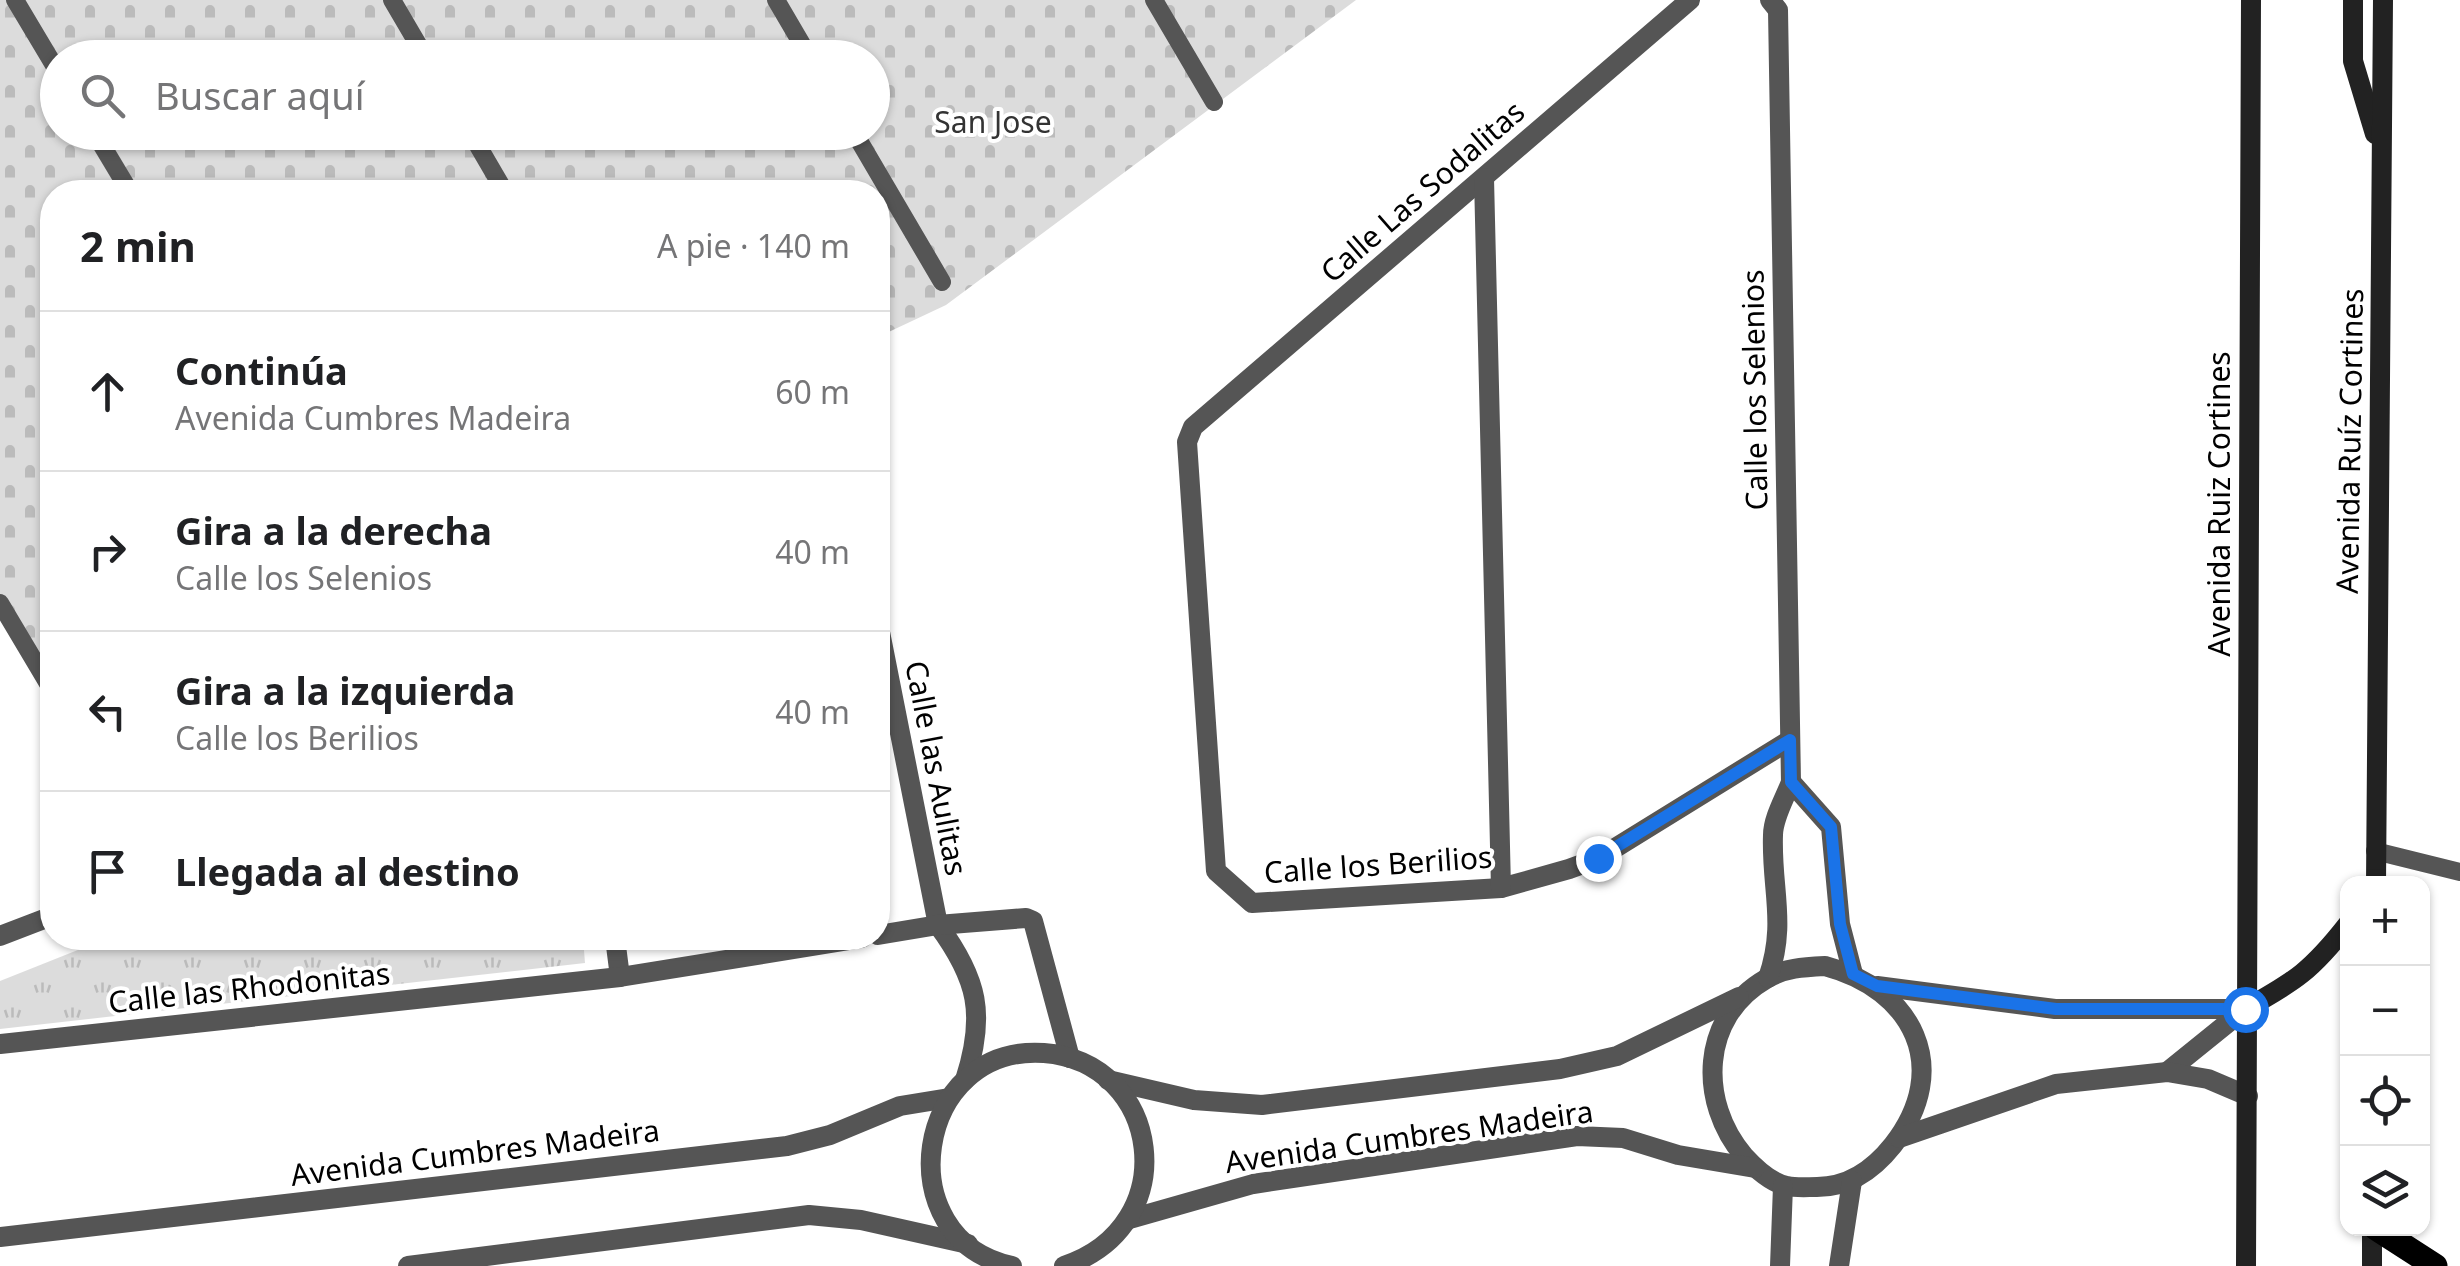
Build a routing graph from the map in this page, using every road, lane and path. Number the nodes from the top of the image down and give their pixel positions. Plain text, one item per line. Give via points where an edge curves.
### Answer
1 (15, 0) edge
2 (392, 0) edge
3 (776, 0) edge
4 (1154, 0) edge
5 (1690, 0) edge
6 (1770, 0) edge
7 (2251, 0) edge
8 (2352, 0) edge
9 (2383, 0) edge
10 (415, 40) edge
11 (799, 40) edge
12 (40, 42) edge
13 (1214, 102) dead end
14 (105, 150) edge
15 (480, 150) edge
16 (865, 150) edge
17 (2382, 156) junction
18 (1484, 178) junction
19 (123, 180) edge
20 (498, 180) edge
21 (882, 180) edge
22 (890, 193) edge
23 (942, 282) dead end
24 (0, 604) edge
25 (40, 671) edge
26 (890, 683) edge
27 (1790, 740) junction
28 (1791, 782) junction
29 (2375, 851) junction
30 (2460, 872) edge
31 (2376, 876) edge
32 (1501, 888) junction
33 (1235, 890) joint
34 (40, 921) edge
35 (938, 925) junction
36 (890, 933) edge
37 (2340, 934) edge
38 (0, 936) edge
39 (617, 950) edge
40 (788, 950) edge
41 (1853, 974) junction
42 (620, 977) junction
43 (1768, 978) junction
44 (1877, 986) junction
45 (1745, 994) junction
46 (2245, 1009) junction
47 (0, 1044) edge
48 (1070, 1058) junction
49 (2167, 1072) junction
50 (966, 1080) junction
51 (1108, 1080) junction
52 (2248, 1096) junction
53 (949, 1098) junction
54 (1899, 1138) junction
55 (1756, 1168) junction
56 (1852, 1180) junction
57 (1784, 1186) junction
58 (1130, 1219) junction
59 (2374, 1236) edge
60 (2387, 1236) edge
61 (0, 1237) edge
62 (968, 1244) junction
63 (1085, 1262) edge
64 (1005, 1265) edge
65 (408, 1266) edge
66 (1064, 1266) edge
67 (1780, 1266) edge
68 (1838, 1266) edge
69 (2246, 1266) edge
70 (2372, 1266) edge
71 (2434, 1266) edge

1 - 12 lane
2 - 10 lane
3 - 11 lane
4 - 13 lane
5 - 18 street, Calle Las Sodalitas
6 - 27 street, Calle los Selenios via 1778,10
7 - 46 street, Avenida Ruiz Cortines
8 - 17 street via 2352,60
9 - 17 street, Avenida Ruíz Cortines
14 - 19 lane
15 - 20 lane
16 - 21 lane
17 - 29 street, Avenida Ruíz Cortines
18 - 32 street
18 - 33 street, Calle Las Sodalitas via 1193,427 1187,442 1216,871
22 - 23 lane
24 - 25 lane
26 - 35 street, Calle las Aulitas
27 - 28 street, Calle los Selenios
27 - 32 street, Calle los Berilios via 1598,858
28 - 41 street via 1831,827 1840,924
28 - 43 street, Calle los Selenios via 1772,830 1780,928
29 - 30 lane
29 - 31 street, Avenida Ruíz Cortines
32 - 33 street, Calle los Berilios via 1252,903
34 - 38 street
35 - 36 street
35 - 48 street via 1026,918 1035,923
35 - 50 street via 961,956 975,999 976,1046
37 - 46 street via 2297,981
39 - 42 street
40 - 42 street, Calle las Rhodonitas
41 - 43 street via 1825,966
41 - 44 street
42 - 47 street, Calle las Rhodonitas
43 - 45 street
44 - 46 street via 2056,1009
44 - 54 street via 1898,1006 1921,1058 1913,1114
45 - 51 street, Avenida Cumbres Madeira via 1616,1056 1560,1069 1262,1105 1194,1100
45 - 55 street via 1714,1048 1711,1080 1731,1140
46 - 49 street
46 - 52 street
48 - 50 street via 1015,1056
48 - 51 street
49 - 52 street
49 - 54 street via 2056,1084
50 - 53 street
51 - 58 street via 1132,1109 1144,1146 1144,1184
52 - 69 street
53 - 61 street, Avenida Cumbres Madeira via 900,1106 788,1146
53 - 62 street via 936,1122 930,1175 936,1201
54 - 56 street via 1879,1163
55 - 57 street
55 - 58 street, Avenida Cumbres Madeira via 1623,1138 1577,1136 1253,1184
56 - 57 street via 1828,1188
56 - 68 street
57 - 67 street
58 - 63 street
59 - 70 street
60 - 71 main road
62 - 64 street
62 - 65 street via 862,1220 809,1216
63 - 66 street

